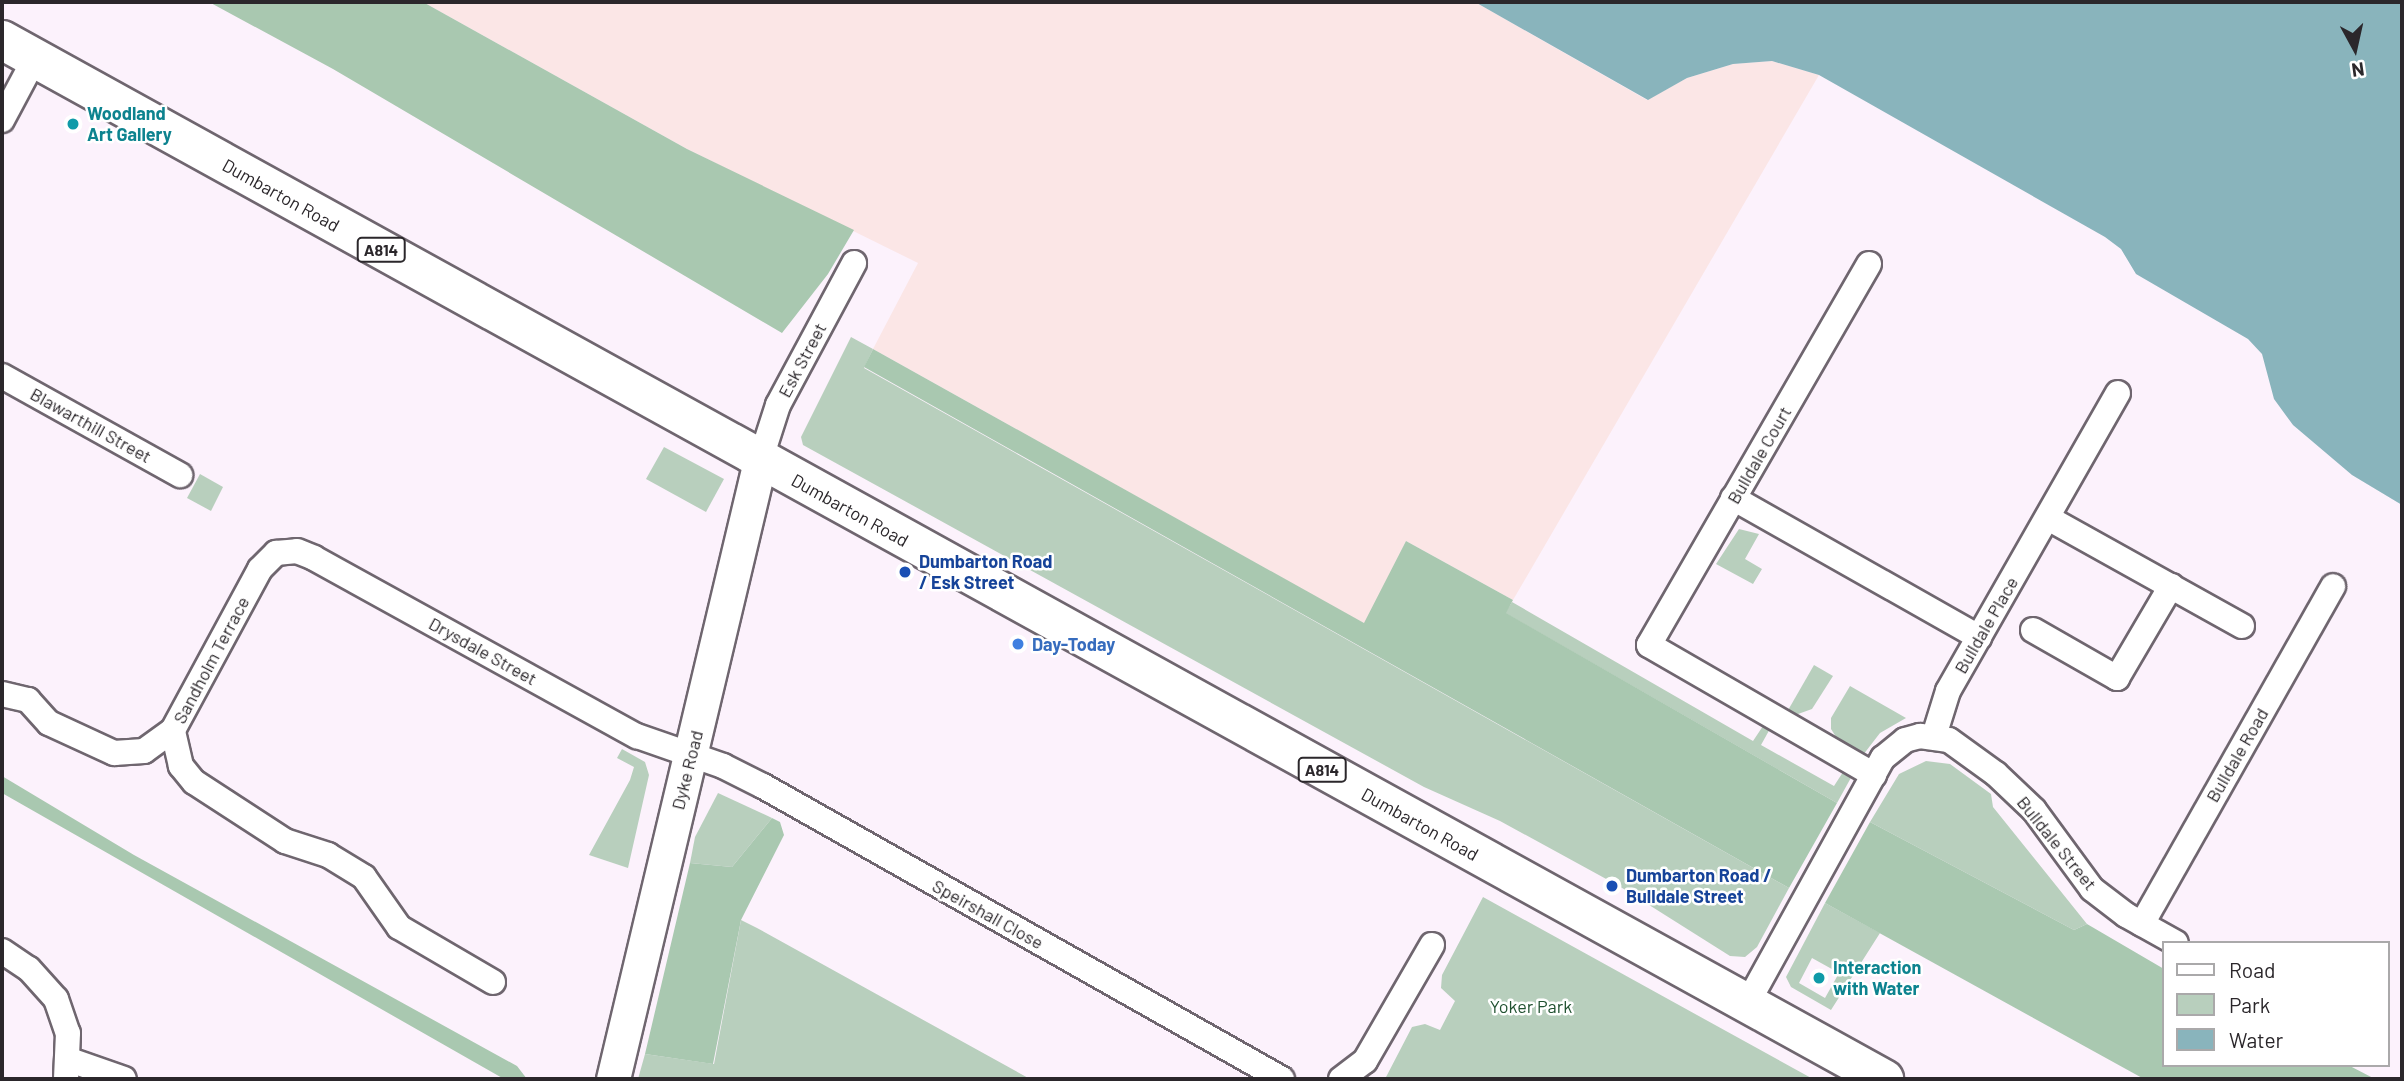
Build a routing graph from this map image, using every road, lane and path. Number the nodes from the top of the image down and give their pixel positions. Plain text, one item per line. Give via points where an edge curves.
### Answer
1 (2, 40) edge
2 (35, 58) junction
3 (2, 120) edge
4 (854, 263) dead end
5 (1869, 264) dead end
6 (2, 376) edge
7 (2118, 393) dead end
8 (760, 461) junction
9 (180, 475) dead end
10 (1733, 498) junction
11 (2048, 517) junction
12 (276, 553) joint
13 (2171, 586) junction
14 (2333, 586) dead end
15 (2242, 626) dead end
16 (2033, 630) dead end
17 (1979, 637) junction
18 (2, 694) edge
19 (173, 730) junction
20 (1934, 736) junction
21 (691, 755) junction
22 (1874, 775) junction
23 (2142, 924) junction
24 (2172, 941) edge
25 (1432, 945) dead end
26 (2, 951) edge
27 (493, 982) dead end
28 (1747, 1004) junction
29 (68, 1070) edge
30 (124, 1079) edge
31 (613, 1079) edge
32 (1282, 1079) edge
33 (1341, 1079) edge
34 (1884, 1079) edge

1 - 2 main road, Dumbarton Road / A814
2 - 3 street
2 - 8 main road, Dumbarton Road / A814
4 - 8 street, Esk Street via 778,405
5 - 10 street, Bulldale Court
6 - 9 street, Blawarthill Street
7 - 11 street, Bulldale Place
8 - 21 street, Dyke Road
8 - 28 main road, Dumbarton Road / A814
10 - 17 street
10 - 22 street, Bulldale Court via 1649,645
11 - 13 street
11 - 17 street, Bulldale Place
12 - 19 street, Sandholm Terrace via 260,569
12 - 21 street, Drysdale Street via 297,551 326,564 637,736
13 - 15 street
13 - 16 street via 2118,678
14 - 23 street, Bulldale Road
17 - 20 street, Bulldale Place via 1948,691
18 - 19 street via 27,700 49,723 114,753 144,751
19 - 27 street, Sandholm Terrace via 176,757 194,782 285,841 328,855 364,877 399,928
20 - 22 street via 1905,740 1892,748
20 - 23 street, Bulldale Street via 1962,748 2017,793 2092,889
21 - 31 street, Dyke Road
21 - 32 street, Speirshall Close via 763,786
22 - 28 street
23 - 24 street, Bulldale Street
25 - 33 street via 1365,1061
26 - 29 street via 29,969 56,999 68,1033
28 - 34 main road, Dumbarton Road / A814
29 - 30 street

